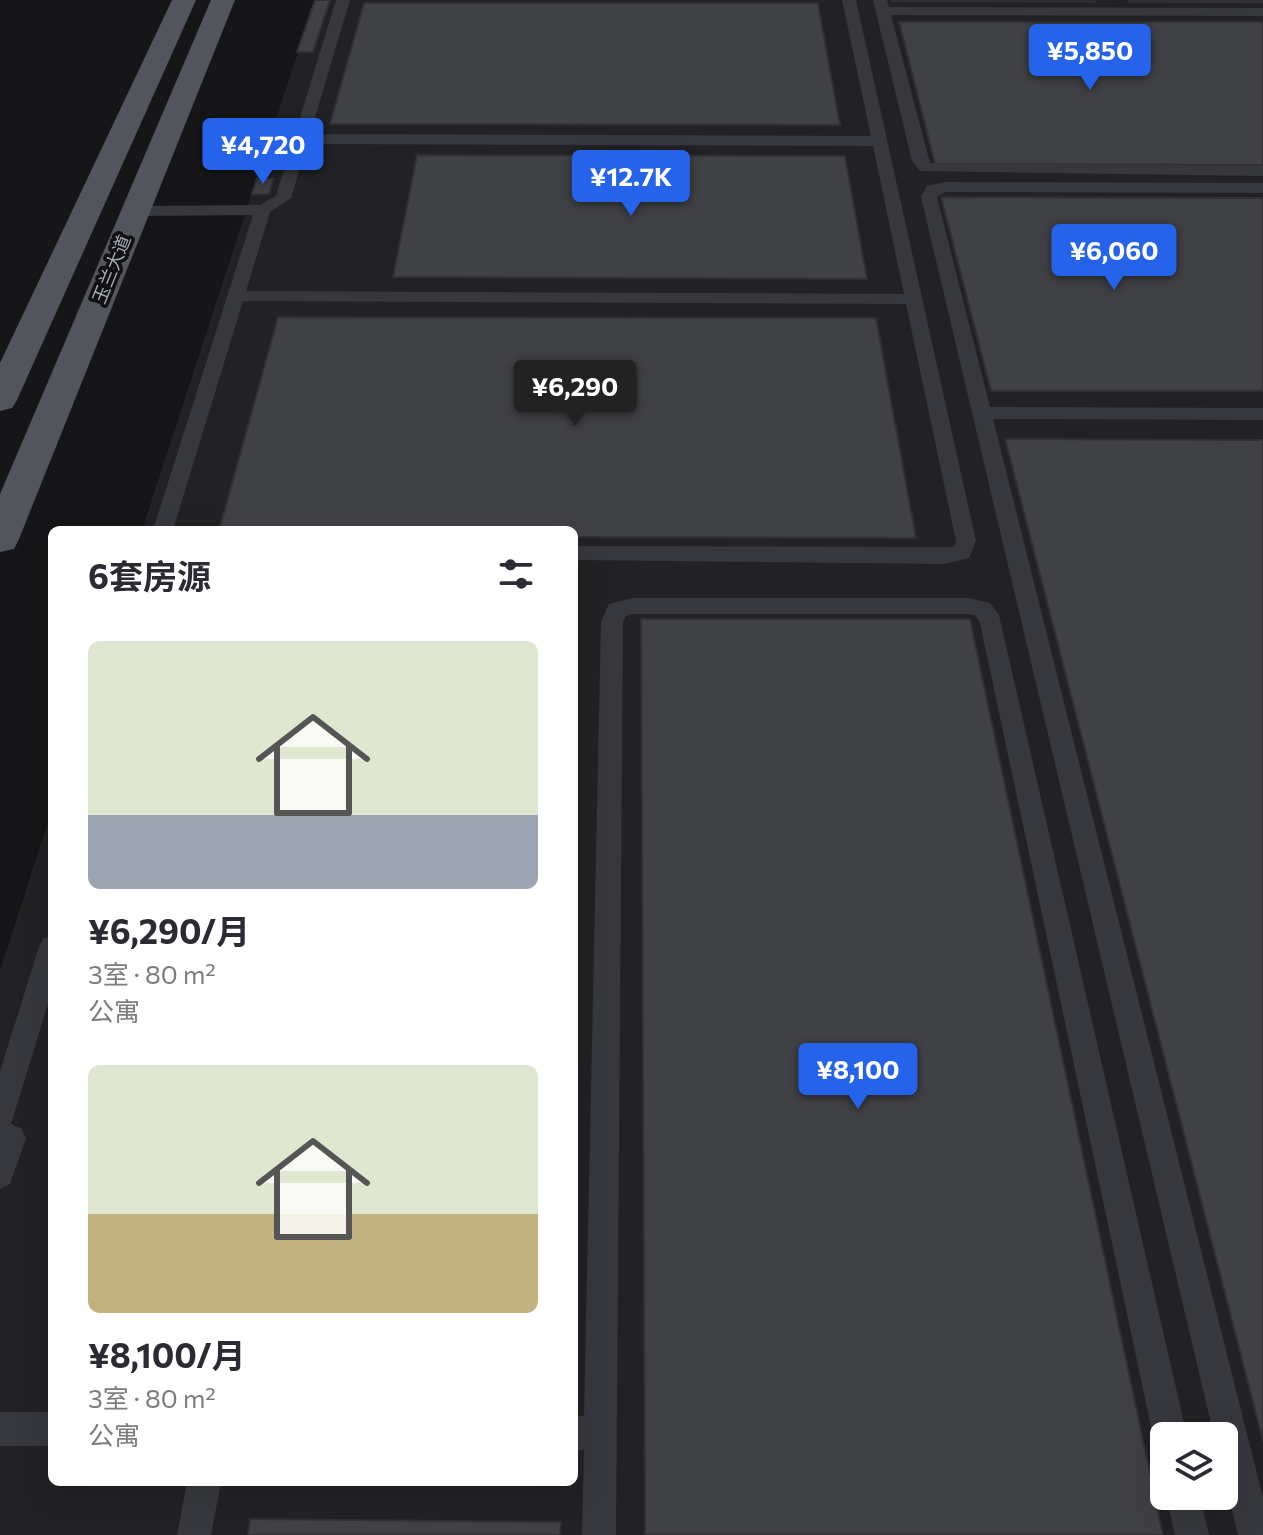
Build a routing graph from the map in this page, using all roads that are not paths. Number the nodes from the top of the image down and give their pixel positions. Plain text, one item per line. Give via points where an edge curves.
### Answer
1 (184, 0) edge
2 (223, 0) edge
3 (343, 0) edge
4 (849, 0) edge
5 (881, 6) edge
6 (1114, 6) edge
7 (1263, 12) edge
8 (300, 139) junction
9 (880, 141) junction
10 (1263, 171) edge
11 (1263, 188) edge
12 (263, 210) junction
13 (136, 211) junction
14 (236, 296) junction
15 (913, 299) junction
16 (0, 400) edge
17 (981, 413) junction
18 (1263, 414) edge
19 (164, 526) edge
20 (0, 539) edge
21 (578, 553) edge
22 (48, 960) edge
23 (0, 1117) edge
24 (0, 1138) edge
25 (0, 1174) edge
26 (1167, 1422) edge
27 (0, 1429) edge
28 (48, 1429) edge
29 (587, 1433) edge
30 (203, 1486) edge
31 (1186, 1510) edge
32 (194, 1535) edge
33 (599, 1535) edge
34 (1192, 1535) edge
35 (1255, 1535) edge

1 - 16 main road
2 - 13 main road, 玉兰大道
3 - 8 lane
4 - 9 lane
5 - 6 lane
5 - 10 lane via 926,168
6 - 7 lane
8 - 9 lane
8 - 12 lane via 283,198
9 - 15 lane
11 - 17 lane via 933,189 929,197
12 - 13 lane
12 - 14 lane
13 - 20 main road, 玉兰大道
14 - 15 lane
14 - 19 lane
15 - 21 lane via 966,541 962,553
17 - 18 lane
17 - 35 lane
22 - 23 lane
24 - 25 lane via 11,1138
26 - 29 lane via 991,621 982,609 938,606 632,606 617,610 612,622
27 - 28 lane
29 - 33 lane
30 - 32 lane
31 - 34 lane

